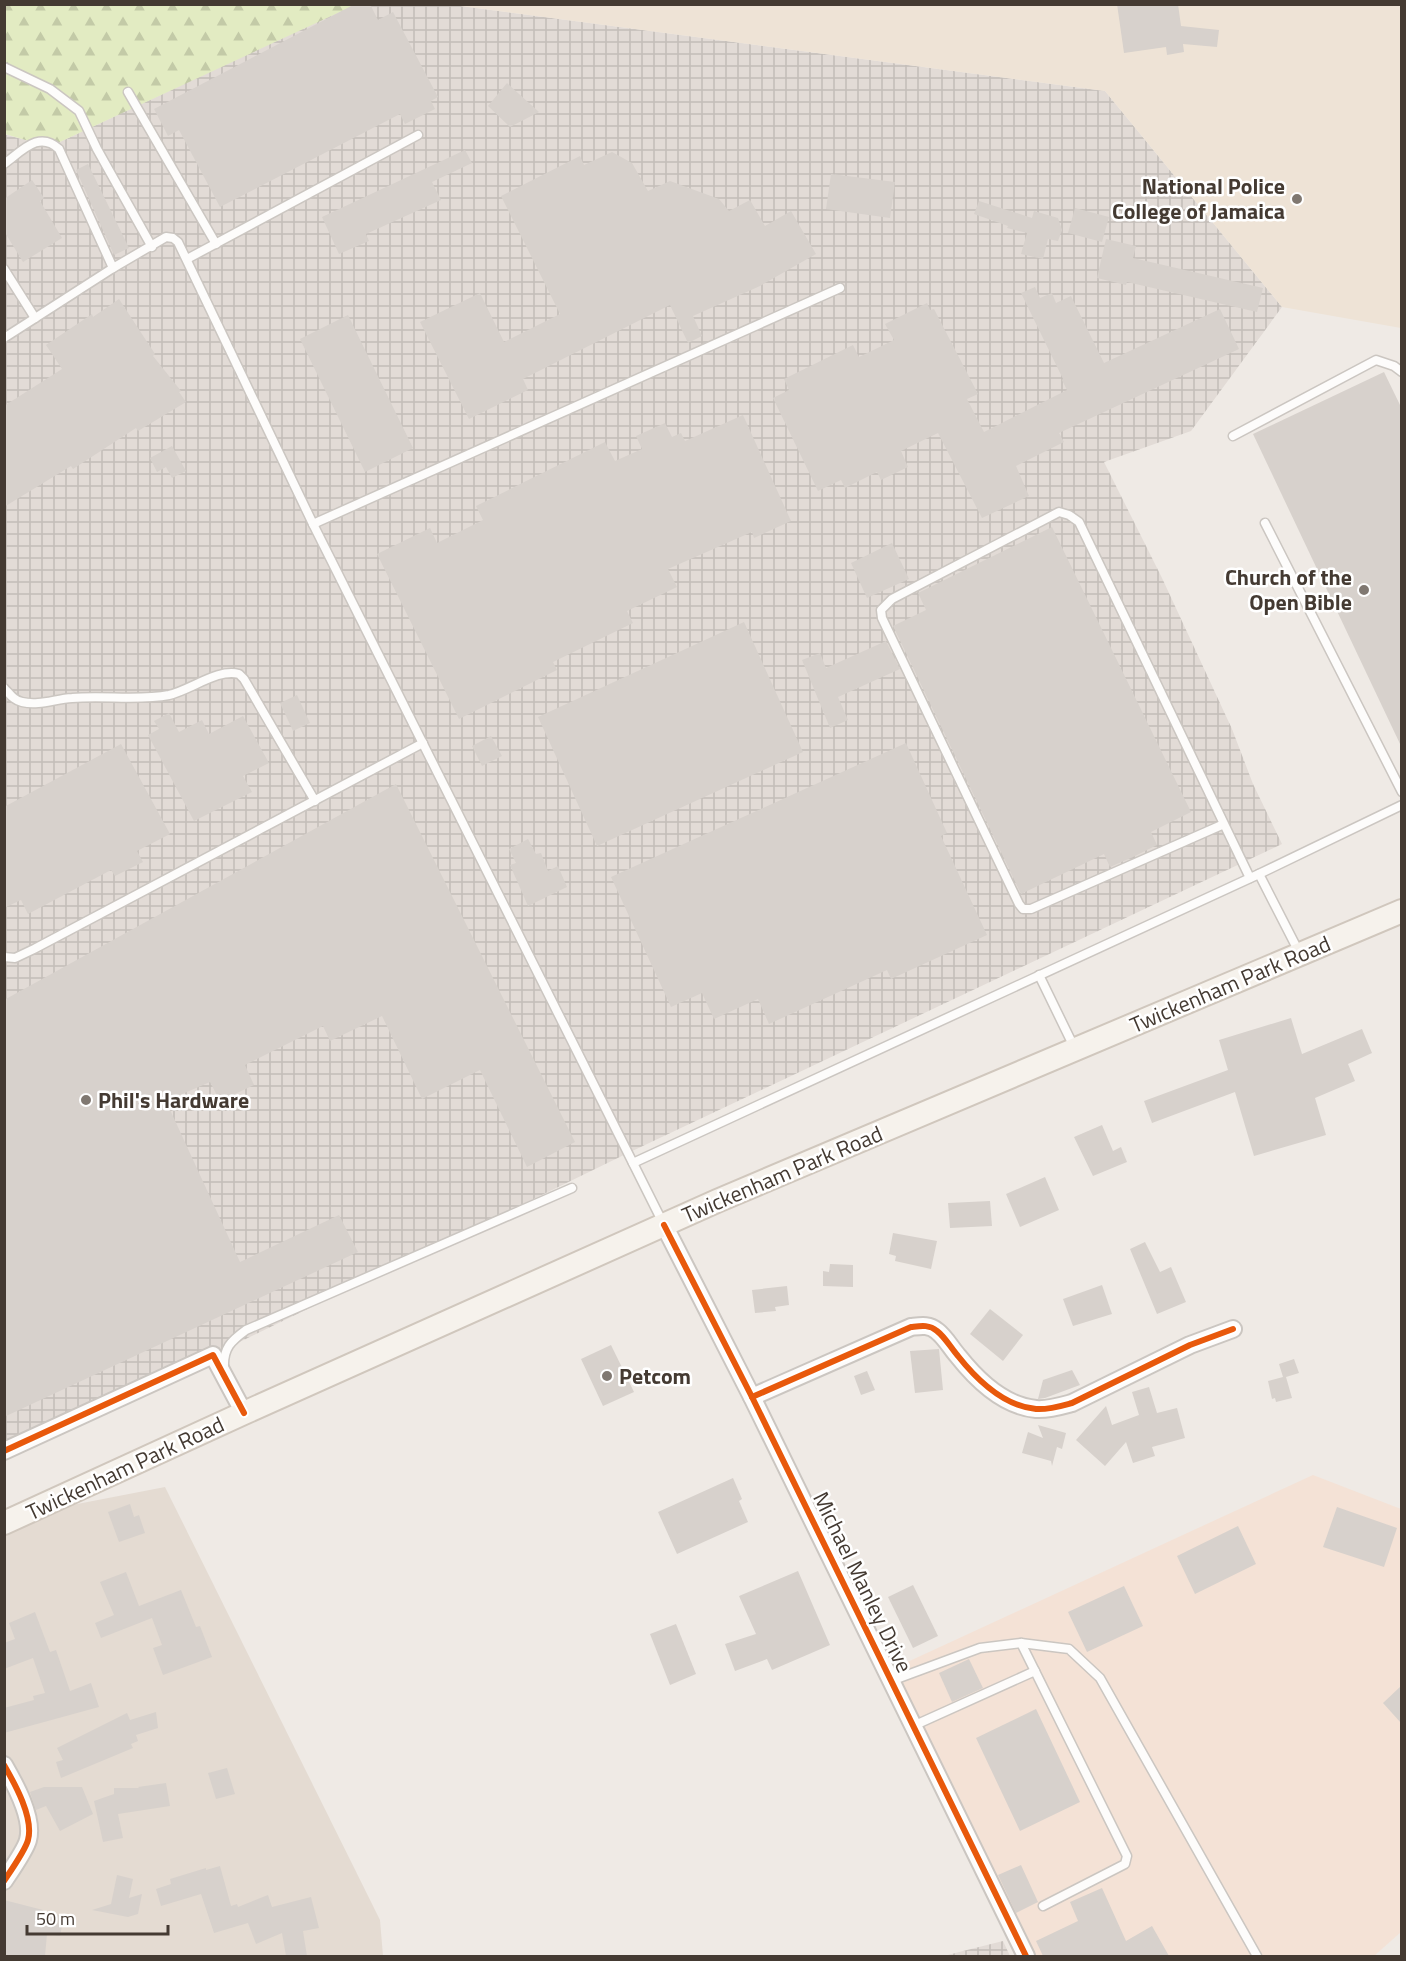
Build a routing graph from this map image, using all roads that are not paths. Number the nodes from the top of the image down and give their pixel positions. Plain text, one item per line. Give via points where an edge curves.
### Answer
1 (4, 67) edge
2 (128, 92) dead end
3 (418, 135) dead end
4 (4, 164) edge
5 (216, 244) junction
6 (152, 247) junction
7 (187, 259) junction
8 (113, 268) junction
9 (4, 269) edge
10 (840, 288) dead end
11 (35, 318) junction
12 (4, 338) edge
13 (1401, 372) edge
14 (1233, 436) dead end
15 (1265, 523) dead end
16 (313, 524) junction
17 (4, 688) edge
18 (423, 743) junction
19 (1401, 792) edge
20 (315, 801) junction
21 (1401, 805) edge
22 (1224, 824) junction
23 (1259, 874) junction
24 (1250, 878) junction
25 (1401, 912) edge
26 (1301, 954) junction
27 (4, 957) edge
28 (1039, 975) junction
29 (1075, 1049) junction
30 (633, 1163) junction
31 (572, 1188) dead end
32 (664, 1225) junction
33 (1233, 1329) dead end
34 (224, 1374) junction
35 (752, 1396) junction
36 (244, 1413) junction
37 (4, 1450) edge
38 (4, 1523) edge
39 (1021, 1643) junction
40 (1035, 1671) junction
41 (891, 1681) junction
42 (913, 1726) junction
43 (4, 1765) edge
44 (4, 1881) edge
45 (1044, 1906) dead end
46 (1026, 1956) edge
47 (1257, 1956) edge

1 - 6 lane via 50,89 79,111
2 - 5 lane
3 - 5 lane
4 - 8 lane via 36,142 52,143
5 - 7 lane
6 - 7 lane via 166,237 173,237
6 - 8 lane
7 - 16 lane
8 - 11 lane
9 - 11 lane
10 - 16 lane
11 - 12 lane
13 - 14 lane via 1376,360
15 - 19 lane
16 - 18 lane
17 - 20 lane via 14,699 43,703 70,698 167,695 223,673 239,674
18 - 20 lane
18 - 30 lane
20 - 27 lane via 34,949 15,958
21 - 23 lane
22 - 22 lane via 1031,909 1023,909 881,610 891,598 1059,513 1068,515 1078,522
22 - 24 lane
23 - 24 lane
23 - 26 lane
24 - 28 lane
25 - 26 main road, Twickenham Park Road
26 - 29 main road, Twickenham Park Road
28 - 29 lane
28 - 30 lane
29 - 32 main road, Twickenham Park Road
30 - 32 lane
31 - 34 lane via 246,1330 230,1342 223,1359
32 - 35 street, Michael Manley Drive
32 - 36 main road, Twickenham Park Road
33 - 35 street via 1190,1345 1072,1403 1052,1407 1036,1409 992,1392 937,1330 925,1325 911,1327
34 - 36 street
34 - 37 street via 213,1355
35 - 41 street, Michael Manley Drive
36 - 38 main road, Twickenham Park Road
39 - 40 lane
39 - 41 lane via 980,1648
39 - 47 lane via 1069,1649 1100,1678
40 - 42 lane
40 - 45 lane via 1127,1856 1125,1864
41 - 42 street, Michael Manley Drive
42 - 46 street, Michael Manley Drive
43 - 44 street via 28,1819 28,1840

